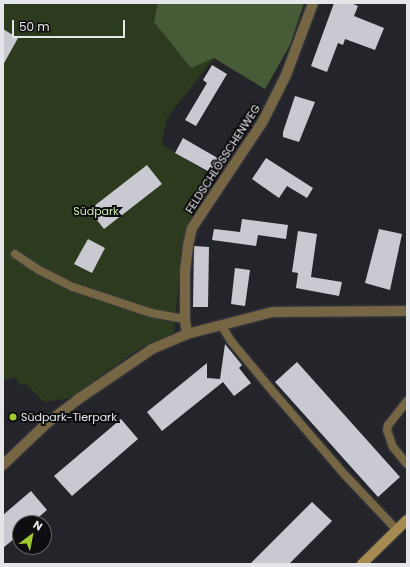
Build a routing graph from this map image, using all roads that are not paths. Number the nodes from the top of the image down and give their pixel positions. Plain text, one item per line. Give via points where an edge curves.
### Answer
1 (313, 3) edge
2 (15, 254) dead end
3 (407, 311) edge
4 (185, 319) junction
5 (221, 325) junction
6 (187, 334) junction
7 (407, 401) edge
8 (407, 464) edge
9 (3, 465) edge
10 (407, 520) edge
11 (397, 530) junction
12 (362, 564) edge

1 - 4 street, FELDSCHLÖSSCHENWEG via 286,75 263,121 192,228 186,264
2 - 4 lane via 39,270 73,287 151,313
3 - 5 street via 272,312
4 - 6 street, FELDSCHLÖSSCHENWEG
5 - 6 street
5 - 11 lane via 275,394
6 - 9 street via 152,349 77,400 47,423
7 - 8 lane via 388,425 387,430 393,447
10 - 11 street
11 - 12 street

